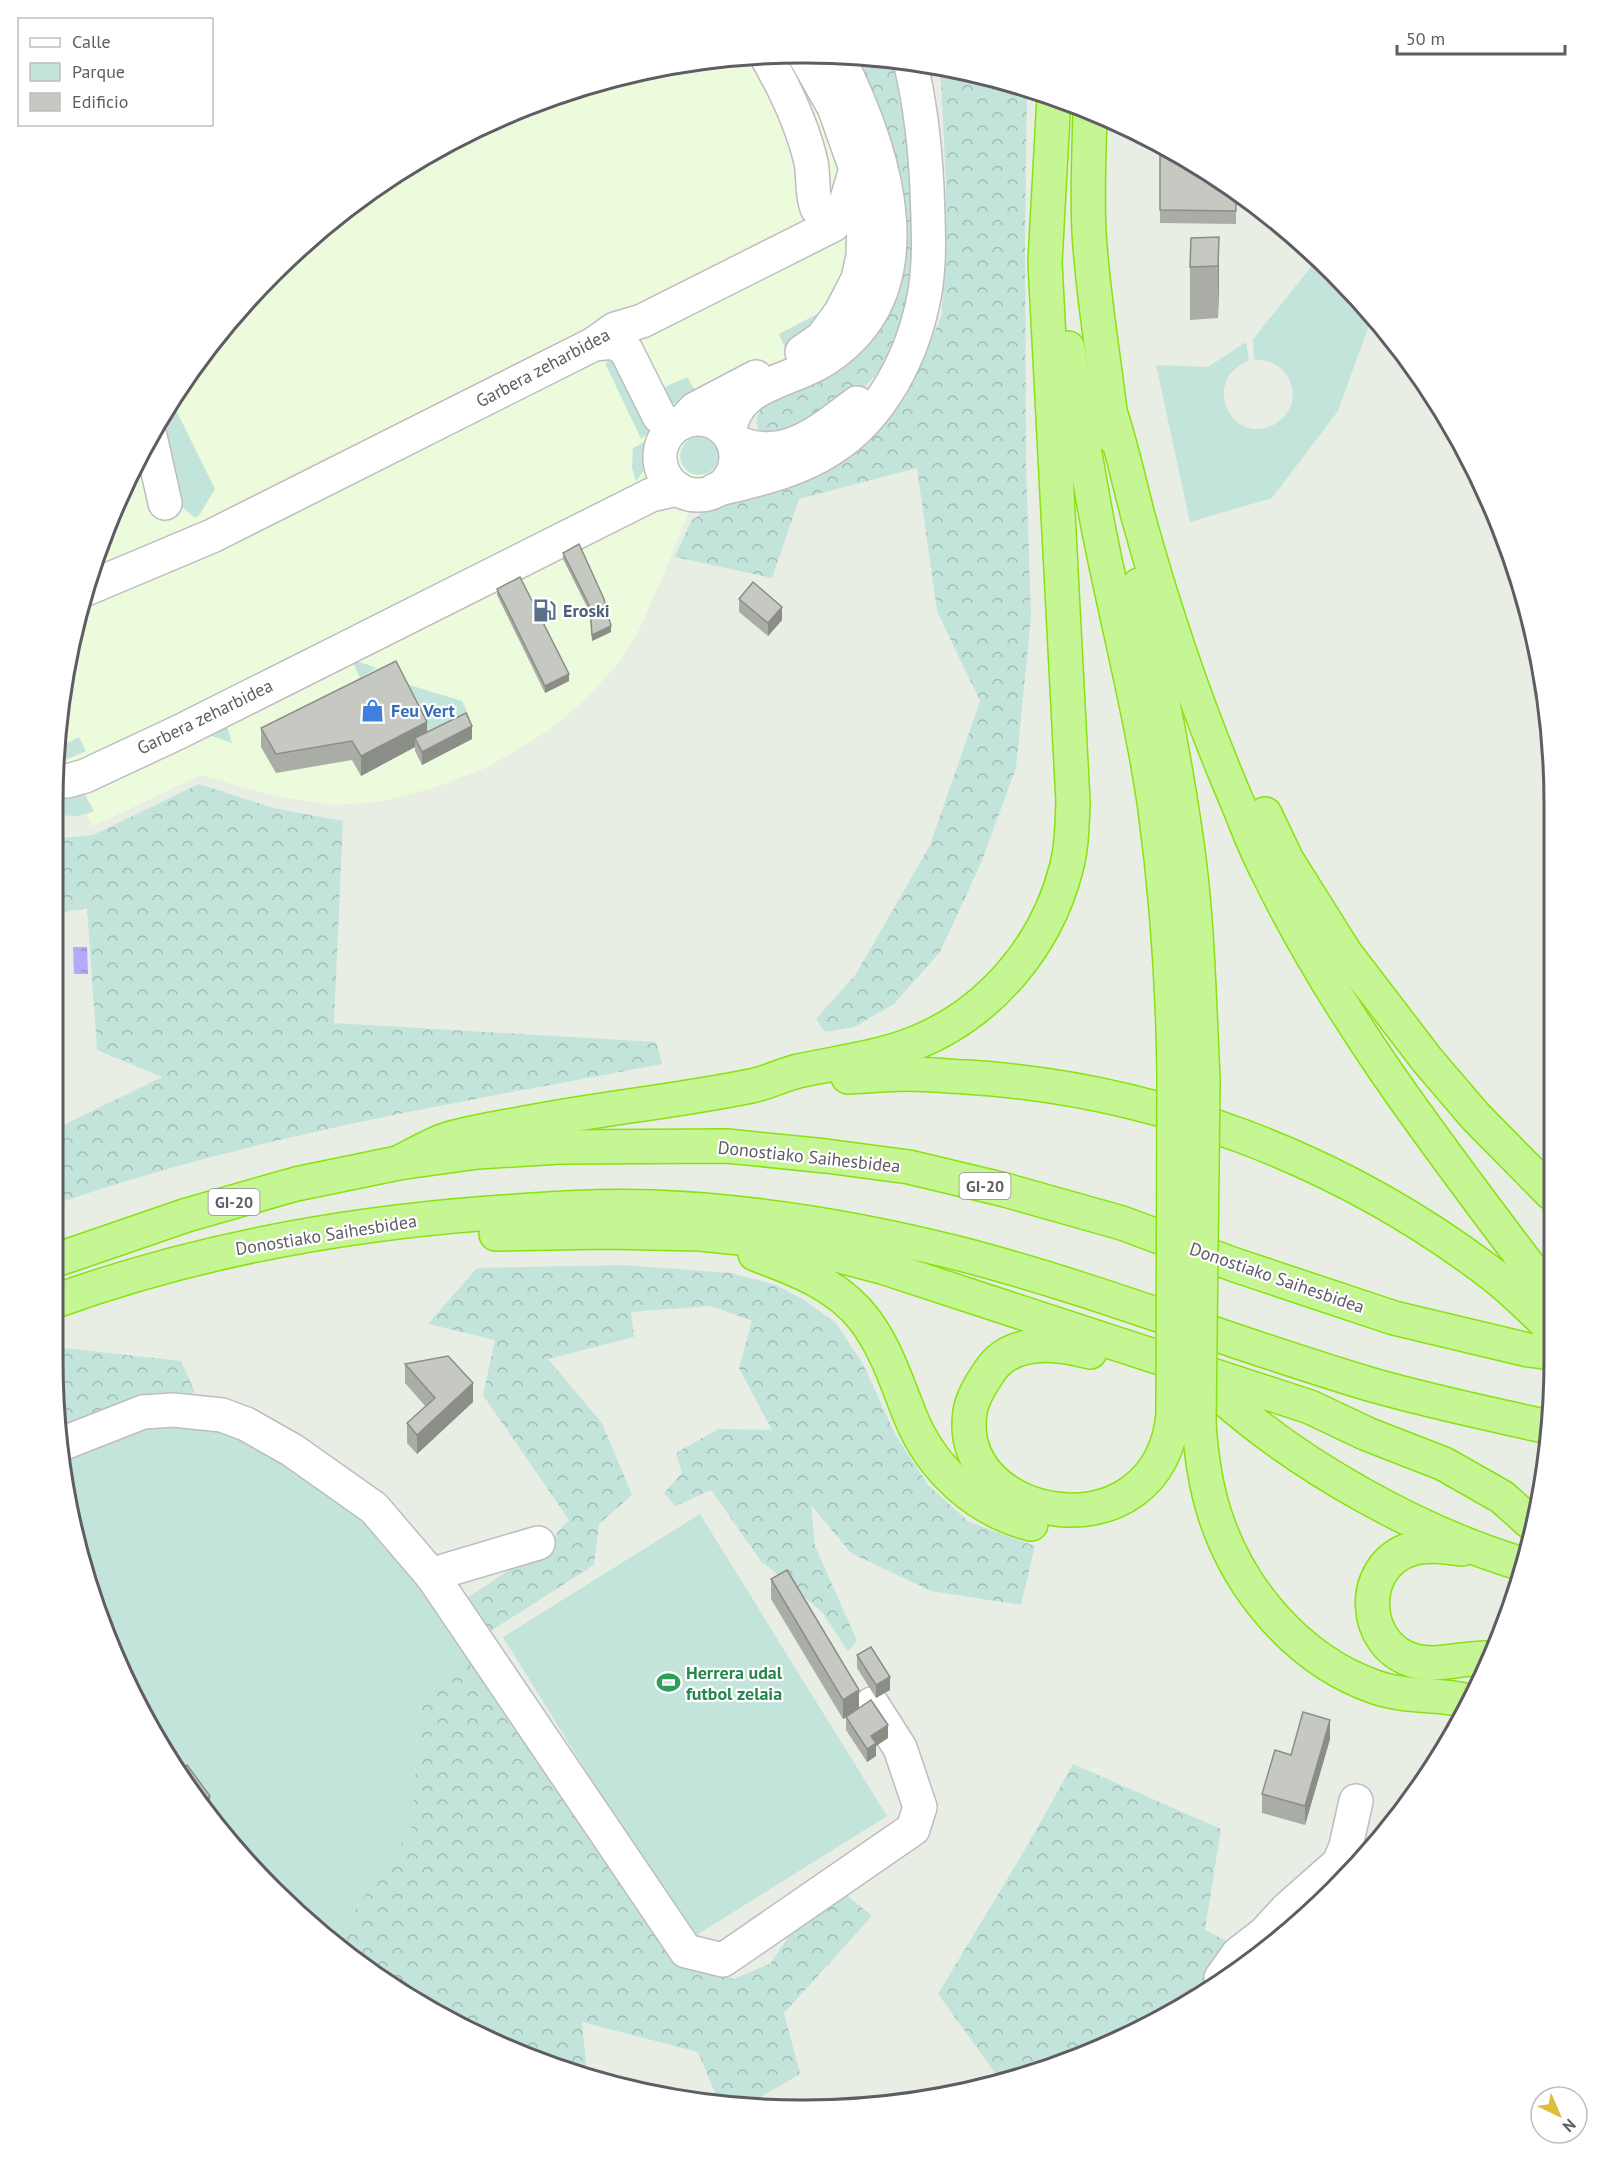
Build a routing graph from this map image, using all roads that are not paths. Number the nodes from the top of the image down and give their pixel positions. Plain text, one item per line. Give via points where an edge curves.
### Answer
1 (809, 63) edge
2 (770, 64) edge
3 (842, 65) edge
4 (912, 71) edge
5 (1039, 101) edge
6 (1053, 106) edge
7 (1090, 120) edge
8 (1050, 152) junction
9 (856, 169) junction
10 (817, 208) dead end
11 (1045, 262) junction
12 (594, 344) junction
13 (900, 367) junction
14 (790, 378) junction
15 (1110, 415) junction
16 (677, 426) junction
17 (730, 437) junction
18 (775, 449) junction
19 (153, 450) edge
20 (678, 489) junction
21 (716, 490) junction
22 (165, 503) dead end
23 (1138, 515) junction
24 (96, 586) edge
25 (64, 781) edge
26 (1188, 1078) junction
27 (753, 1086) junction
28 (398, 1163) junction
29 (1544, 1186) edge
30 (700, 1234) junction
31 (305, 1235) junction
32 (63, 1258) edge
33 (1544, 1286) edge
34 (63, 1299) edge
35 (1544, 1322) edge
36 (1544, 1352) edge
37 (1220, 1395) junction
38 (1186, 1419) junction
39 (1541, 1425) edge
40 (1367, 1434) junction
41 (68, 1442) edge
42 (1527, 1519) edge
43 (538, 1543) dead end
44 (1486, 1553) junction
45 (1516, 1562) edge
46 (433, 1577) junction
47 (1481, 1659) edge
48 (1461, 1700) edge
49 (872, 1704) edge
50 (1356, 1801) dead end
51 (1232, 1963) edge

1 - 9 street via 834,107
2 - 10 street via 807,144
3 - 14 street via 856,93 884,176 891,230 888,268 875,304 854,334 826,359
4 - 13 street, Garbera zeharbidea via 925,156 927,270 918,322
5 - 11 highway via 1037,147
6 - 8 highway
7 - 15 highway via 1089,232
8 - 11 highway
8 - 26 highway via 1061,289 1082,443 1154,806 1173,999
9 - 12 street, Garbera zeharbidea via 843,212 833,225 642,321 615,329
9 - 16 street via 864,222 863,256 858,279 841,312 822,338 789,361 695,409
11 - 27 highway via 1073,802 1072,838 1058,897 1017,966 966,1015 913,1044
12 - 16 street via 614,342 626,350 659,416
12 - 24 street, Garbera zeharbidea via 212,536
13 - 18 street via 832,422 795,443
13 - 21 street, Garbera zeharbidea via 879,405 831,450 788,470
14 - 17 street via 755,391 741,402 732,417
14 - 18 street via 757,400 749,415 753,438
15 - 23 highway
15 - 26 highway via 1119,492 1167,722 1186,838 1197,954
16 - 17 street via 694,419 708,420
16 - 20 street via 663,444 661,460 666,476
17 - 18 street via 752,448
17 - 21 street via 736,452 733,471
19 - 22 street
20 - 21 street, Garbera zeharbidea via 696,494
20 - 25 street, Garbera zeharbidea via 651,495 179,732 86,776
23 - 29 highway via 1232,747 1287,860 1346,954 1428,1061
23 - 33 highway via 1209,735 1266,869 1325,977 1406,1102
26 - 38 highway, bridge
27 - 28 highway via 516,1125 444,1141
27 - 35 highway via 909,1074 999,1079 1087,1091 1159,1109 1287,1154 1353,1186 1432,1231 1490,1273
28 - 32 highway, Donostiako Saihesbidea / GI-20 via 296,1184 187,1215
28 - 36 highway, Donostiako Saihesbidea / GI-20 via 478,1152 560,1147 727,1146 909,1167 1122,1223 1394,1318
30 - 31 highway via 508,1233 349,1248
30 - 38 highway via 784,1265 842,1296 882,1347 912,1420 943,1470 977,1500 1018,1521 1084,1530 1129,1517 1171,1480 1193,1443
30 - 40 highway via 759,1240 882,1267 1310,1407
31 - 34 highway, Donostiako Saihesbidea via 146,1271
31 - 39 highway, Donostiako Saihesbidea via 391,1222 544,1209 652,1207 816,1224 889,1237 1003,1266 1368,1384
37 - 38 highway via 1066,1346 1026,1347 992,1368 970,1411 969,1431 981,1466 1006,1491 1043,1507 1085,1511 1117,1502 1145,1481
37 - 40 highway via 1305,1421
37 - 44 highway via 1246,1419 1335,1478 1434,1531
38 - 48 highway via 1228,1546 1265,1607 1290,1634 1344,1674 1376,1687
40 - 42 highway via 1444,1464 1502,1497
41 - 46 street via 144,1412 173,1410 222,1415 292,1450 374,1508
43 - 46 street
44 - 45 highway
44 - 47 highway via 1442,1546 1411,1549 1385,1567 1377,1582 1372,1609 1383,1640 1398,1654 1433,1664
46 - 49 street via 686,1951 723,1960 913,1829 920,1807 900,1748
50 - 51 street via 1340,1863

